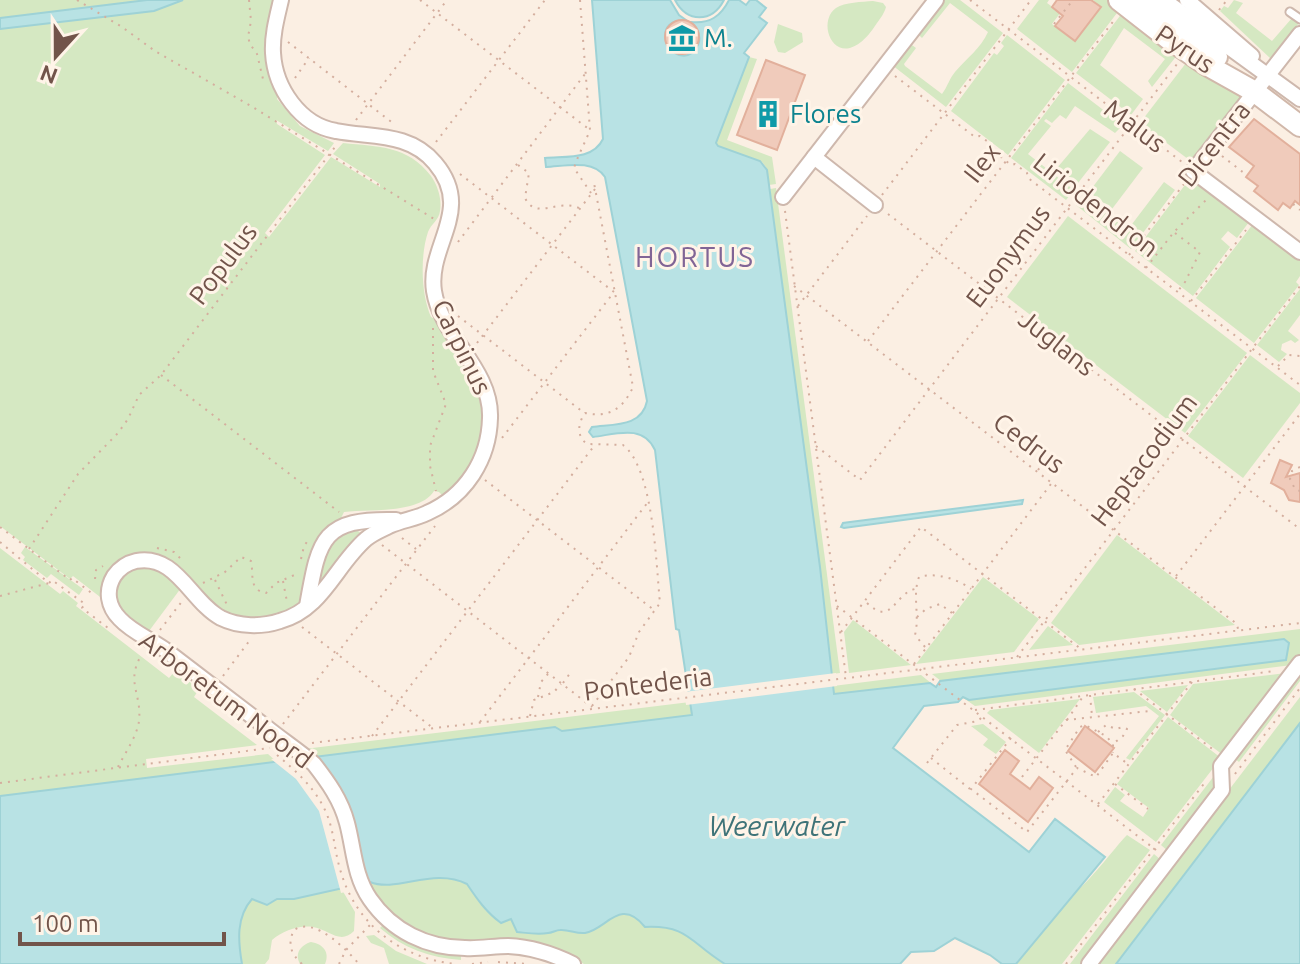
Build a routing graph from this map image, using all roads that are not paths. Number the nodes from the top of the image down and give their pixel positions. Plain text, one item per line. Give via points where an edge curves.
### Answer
1 (281, 0) edge
2 (936, 0) edge
3 (1142, 0) edge
4 (1164, 0) edge
5 (1187, 0) edge
6 (1117, 10) edge
7 (1290, 12) dead end
8 (1300, 19) edge
9 (1300, 34) edge
10 (1268, 74) junction
11 (1255, 92) junction
12 (1300, 99) edge
13 (1300, 126) edge
14 (814, 157) junction
15 (783, 197) road end
16 (875, 205) road end
17 (1300, 252) edge
18 (401, 520) junction
19 (307, 606) junction
20 (114, 611) joint
21 (1298, 666) edge
22 (573, 964) edge
23 (1089, 964) edge

1 - 18 street, Carpinus via 273,50 275,68 292,104 330,130 409,142 438,166 451,203 434,274 435,298 489,401 490,431 475,473 460,491 424,515
2 - 14 street
3 - 11 street, Pyrus
4 - 10 street, Pyrus
5 - 10 street, Pyrus
6 - 11 street, Pyrus
7 - 8 lane
9 - 10 street, Dicentra
10 - 11 street, Dicentra
10 - 12 street, Pyrus
11 - 13 street, Pyrus
11 - 17 street, Dicentra via 1193,171
14 - 15 street
14 - 16 street
18 - 19 street, Carpinus via 370,536
18 - 19 street, Carpinus via 351,522 331,533 317,558
19 - 20 street, Carpinus via 291,618 261,625 232,622 208,610 193,586 166,566 139,560 114,576 108,593
20 - 22 street, Arboretum Noord via 326,779 347,822 360,880 372,902 400,929 452,948 533,949
21 - 23 street via 1224,763 1222,790

